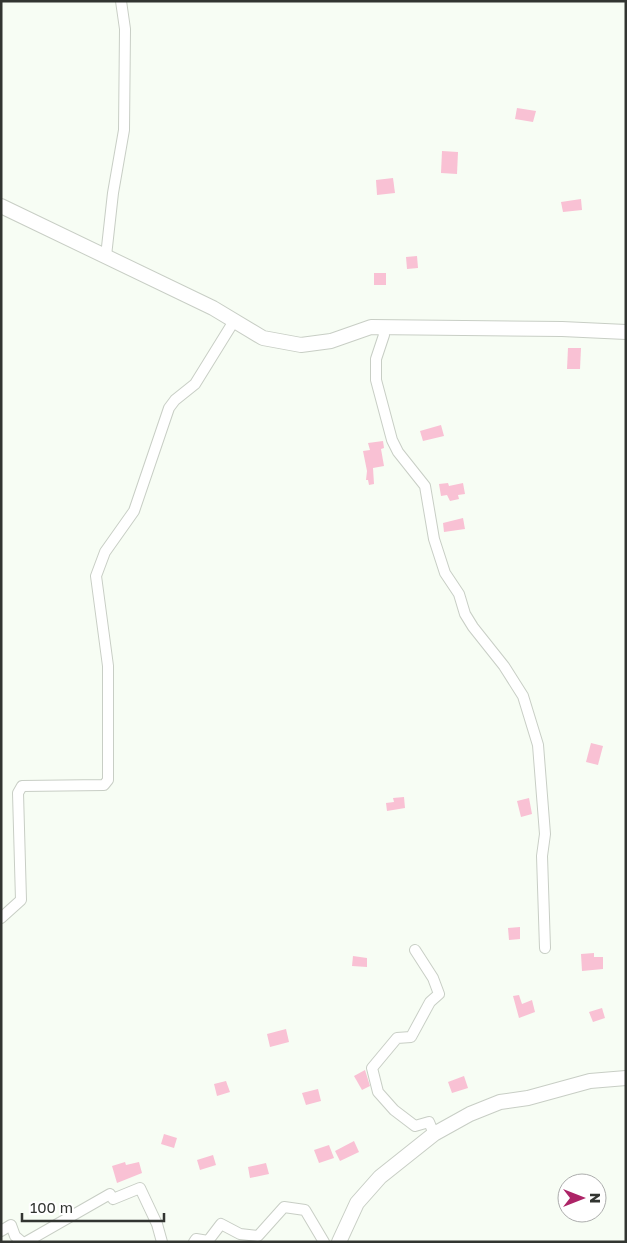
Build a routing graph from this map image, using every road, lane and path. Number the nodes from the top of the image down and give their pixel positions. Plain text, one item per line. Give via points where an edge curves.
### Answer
1 (121, 1) edge
2 (1, 206) edge
3 (106, 256) junction
4 (234, 321) junction
5 (382, 328) junction
6 (626, 332) edge
7 (1, 918) edge
8 (544, 948) dead end
9 (415, 950) dead end
10 (626, 1078) edge
11 (434, 1134) junction
12 (1, 1231) edge
13 (22, 1242) edge
14 (26, 1242) edge
15 (162, 1242) edge
16 (194, 1242) edge
17 (324, 1242) edge
18 (339, 1242) edge

1 - 3 street via 125,29 124,130
2 - 3 main road
3 - 4 main road
4 - 5 main road via 263,338 301,345 331,341 371,327
4 - 7 street via 196,384 169,408 134,511 105,552 96,576 108,666 108,780 104,785 20,788 21,900
5 - 6 main road
5 - 8 street via 384,335 376,359 376,380 392,440 425,486 434,539 445,573 459,594 473,627 523,696 538,745 545,834 542,856
9 - 11 street via 439,994 430,1002 411,1037 397,1038 372,1068 378,1092 383,1098 415,1126 429,1122
10 - 11 main road via 590,1081 500,1102
11 - 18 main road via 380,1177 357,1203
12 - 13 street via 12,1225 15,1236
14 - 15 street via 110,1194 113,1199 140,1188
16 - 17 street via 196,1239 208,1241 221,1224 240,1234 258,1236 284,1207 306,1210

